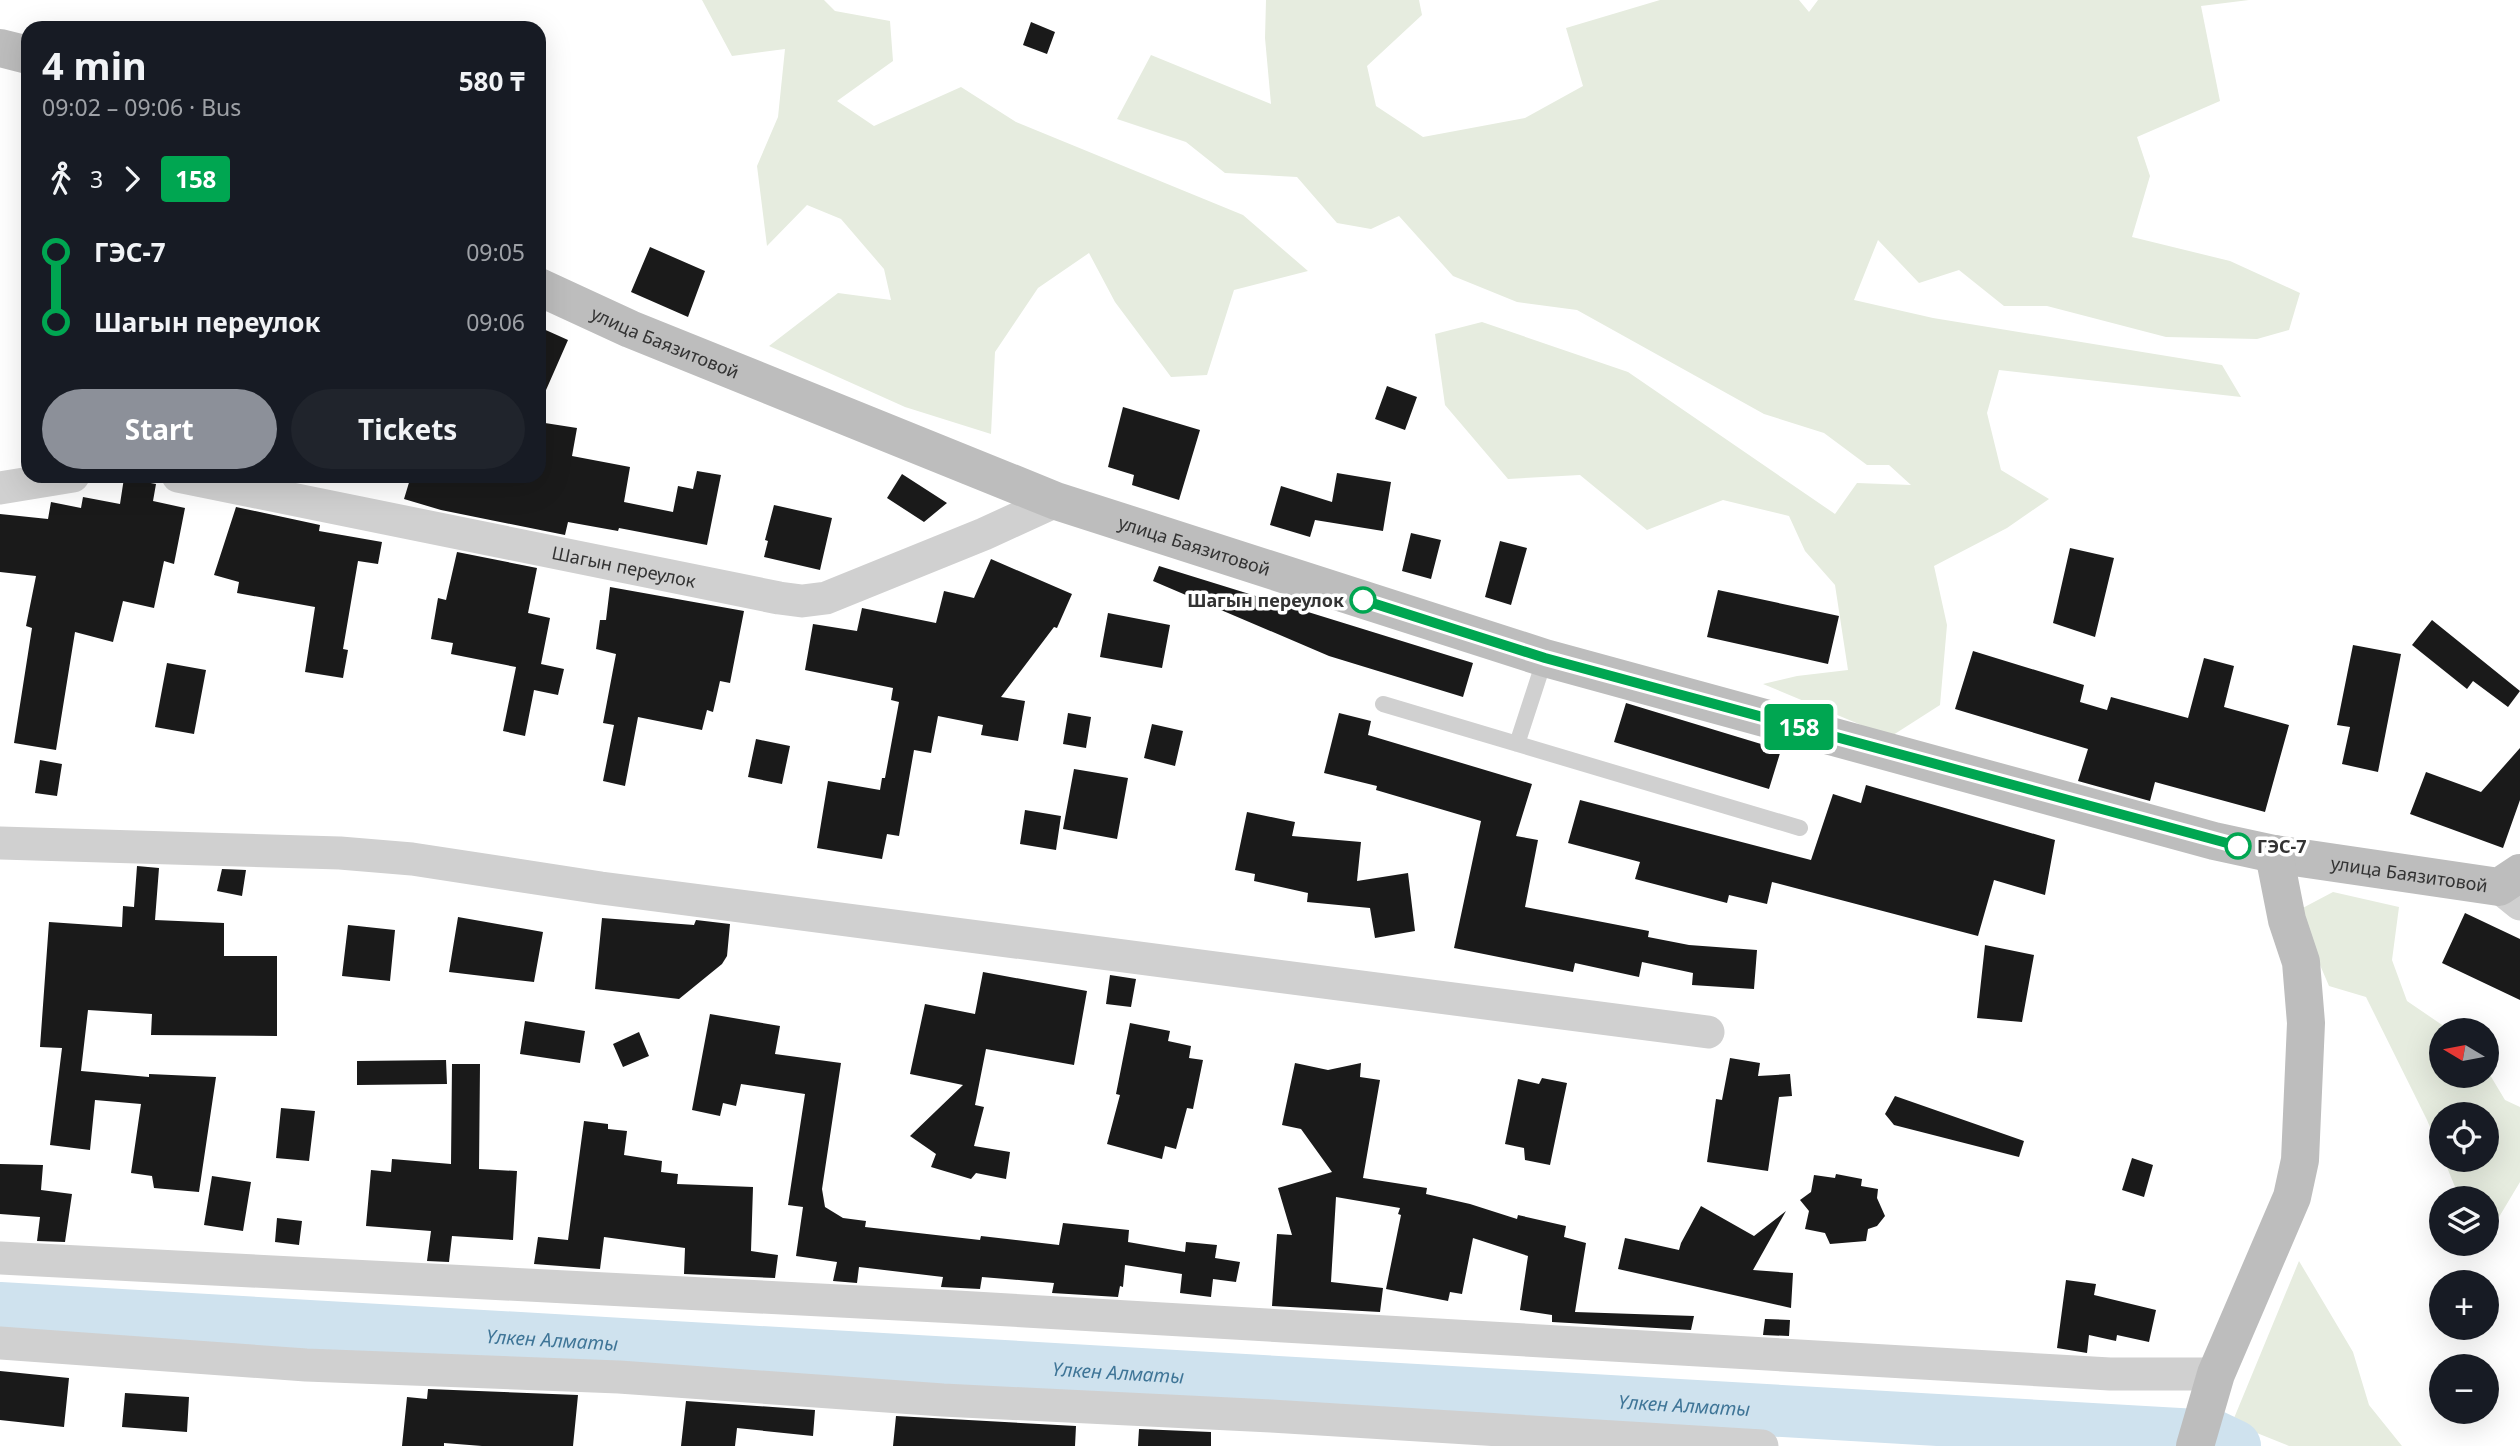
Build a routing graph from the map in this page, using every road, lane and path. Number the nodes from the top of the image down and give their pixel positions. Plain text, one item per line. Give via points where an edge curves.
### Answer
1 (0, 48) edge
2 (21, 53) edge
3 (546, 290) edge
4 (30, 483) edge
5 (212, 483) edge
6 (0, 488) edge
7 (1056, 501) junction
8 (1545, 658) junction
9 (1383, 704) dead end
10 (1517, 744) junction
11 (1800, 828) dead end
12 (0, 843) edge
13 (2274, 854) junction
14 (2513, 888) edge
15 (1708, 1032) dead end
16 (0, 1258) edge
17 (0, 1343) edge
18 (2211, 1389) junction
19 (1762, 1446) edge
20 (2195, 1446) edge

1 - 2 street
3 - 7 street, улица Баязитовой
4 - 6 street
5 - 7 street, Шагын переулок via 802,601 826,598
7 - 8 street, улица Баязитовой
8 - 10 lane
8 - 13 street, улица Баязитовой
9 - 10 lane
10 - 11 lane
12 - 15 street via 412,859 601,888
13 - 14 street, улица Баязитовой
13 - 18 street via 2301,962 2306,1023 2300,1160 2292,1197
16 - 18 street via 957,1307 2096,1373
17 - 19 street via 306,1365 619,1377
18 - 20 street

